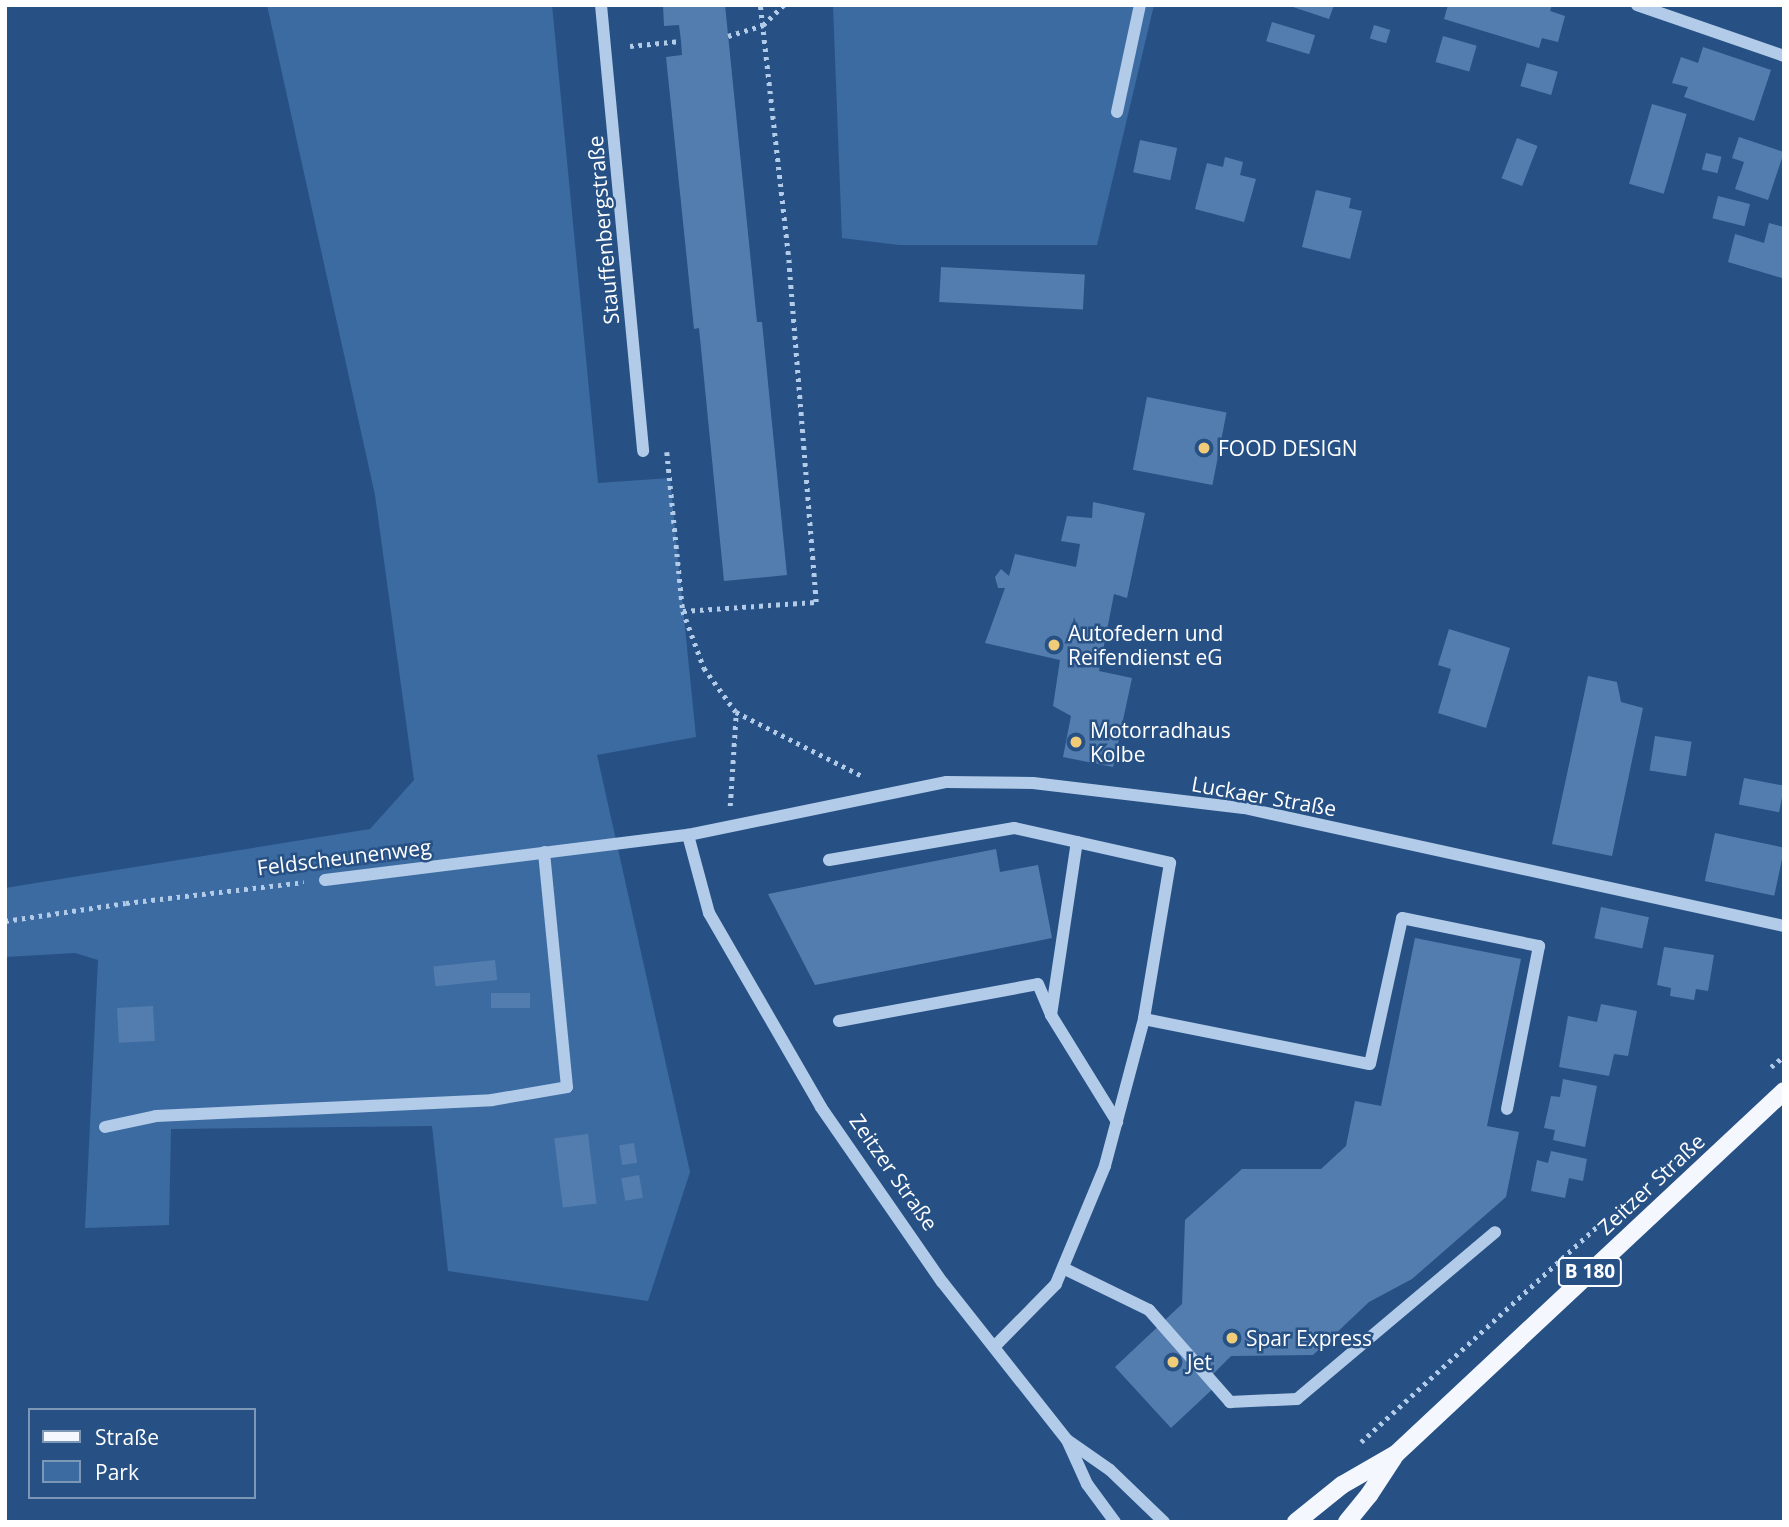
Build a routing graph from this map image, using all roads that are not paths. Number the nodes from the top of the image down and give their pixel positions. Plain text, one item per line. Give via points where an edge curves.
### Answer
1 (601, 5) edge
2 (1140, 5) edge
3 (1637, 5) edge
4 (1784, 56) edge
5 (1117, 112) dead end
6 (643, 450) dead end
7 (688, 835) junction
8 (1077, 842) junction
9 (544, 852) junction
10 (829, 860) dead end
11 (325, 880) road end
12 (1784, 926) edge
13 (1051, 1015) junction
14 (1144, 1019) junction
15 (839, 1021) dead end
16 (1784, 1091) edge
17 (1507, 1109) dead end
18 (1117, 1122) junction
19 (105, 1127) dead end
20 (1495, 1232) dead end
21 (1063, 1268) junction
22 (995, 1346) junction
23 (1067, 1440) junction
24 (1396, 1454) junction
25 (1115, 1522) edge
26 (1164, 1522) edge
27 (1296, 1522) edge
28 (1347, 1522) edge

1 - 6 street, Stauffenbergstraße
2 - 5 street
3 - 4 street
7 - 9 street, Feldscheunenweg
7 - 12 street, Luckaer Straße via 947,782 1033,783 1244,808
7 - 22 street, Zeitzer Straße via 709,913 821,1107 942,1282
8 - 10 street via 1014,828
8 - 13 street
8 - 14 street via 1170,863
9 - 11 street, Feldscheunenweg
9 - 19 street via 567,1087 492,1100 156,1116
13 - 15 street via 1038,984
13 - 18 street
14 - 17 street via 1370,1065 1402,918 1539,946
14 - 18 street
16 - 24 main road, Zeitzer Straße / B 180
18 - 21 street via 1105,1166
20 - 21 street via 1297,1399 1230,1402 1149,1310
21 - 22 street via 1056,1284
22 - 23 street, Zeitzer Straße
23 - 25 street, Zeitzer Straße via 1087,1484
23 - 26 street, Zeitzer Straße via 1110,1470
24 - 27 main road, Zeitzer Straße / B 180 via 1342,1485
24 - 28 main road, Zeitzer Straße / B 180

